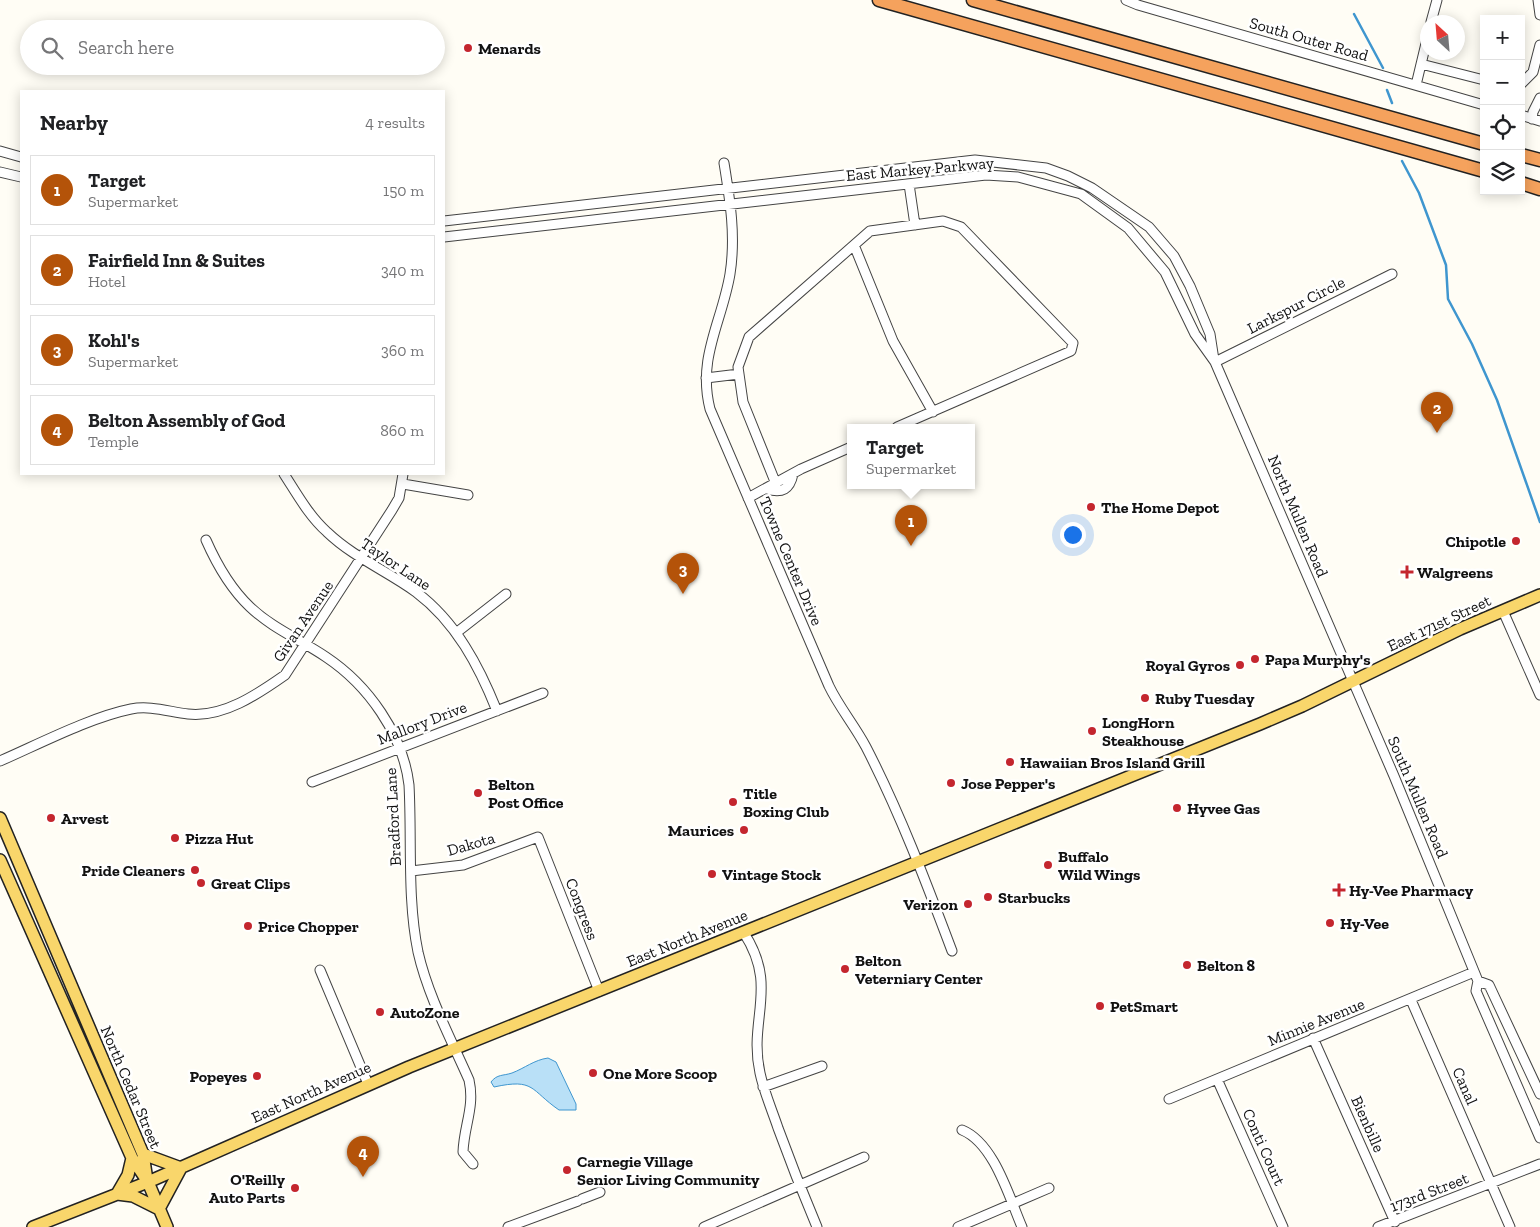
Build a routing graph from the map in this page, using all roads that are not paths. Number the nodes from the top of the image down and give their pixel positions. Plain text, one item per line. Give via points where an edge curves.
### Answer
1 (880, 0) edge
2 (973, 0) edge
3 (1126, 0) edge
4 (1437, 0) edge
5 (1538, 0) edge
6 (1432, 15) edge
7 (1540, 15) edge
8 (1540, 45) edge
9 (1422, 60) edge
10 (1421, 64) junction
11 (1537, 70) edge
12 (1480, 79) edge
13 (1525, 80) edge
14 (1416, 85) junction
15 (1540, 98) edge
16 (1480, 104) edge
17 (1536, 120) edge
18 (1480, 143) edge
19 (0, 151) edge
20 (1525, 156) edge
21 (20, 157) edge
22 (1540, 160) edge
23 (724, 162) dead end
24 (1480, 170) edge
25 (0, 172) edge
26 (20, 176) edge
27 (1525, 183) edge
28 (909, 184) junction
29 (728, 188) junction
30 (1540, 188) edge
31 (730, 204) junction
32 (445, 221) edge
33 (915, 225) junction
34 (445, 237) edge
35 (854, 245) junction
36 (1392, 274) dead end
37 (1215, 362) junction
38 (739, 374) junction
39 (706, 378) junction
40 (933, 412) junction
41 (904, 424) edge
42 (847, 449) edge
43 (793, 474) junction
44 (285, 475) edge
45 (404, 475) edge
46 (403, 484) junction
47 (776, 484) junction
48 (767, 489) junction
49 (468, 495) dead end
50 (748, 498) junction
51 (206, 540) dead end
52 (362, 559) junction
53 (506, 594) dead end
54 (1540, 595) edge
55 (1503, 611) junction
56 (456, 633) junction
57 (307, 645) junction
58 (1353, 682) junction
59 (543, 692) dead end
60 (1540, 695) edge
61 (497, 711) junction
62 (400, 747) junction
63 (0, 761) edge
64 (312, 782) dead end
65 (0, 818) edge
66 (538, 837) joint
67 (0, 860) edge
68 (918, 863) junction
69 (411, 871) junction
70 (744, 933) junction
71 (952, 951) dead end
72 (320, 970) dead end
73 (1476, 976) junction
74 (599, 992) junction
75 (1411, 1000) junction
76 (1313, 1038) junction
77 (455, 1048) junction
78 (822, 1066) dead end
79 (1217, 1079) junction
80 (368, 1084) junction
81 (763, 1087) junction
82 (1540, 1094) edge
83 (1169, 1099) dead end
84 (962, 1130) dead end
85 (1540, 1138) edge
86 (143, 1154) junction
87 (864, 1157) dead end
88 (132, 1158) junction
89 (473, 1164) dead end
90 (1540, 1164) edge
91 (181, 1168) junction
92 (148, 1182) junction
93 (1491, 1184) junction
94 (800, 1185) junction
95 (1049, 1188) dead end
96 (600, 1192) dead end
97 (117, 1194) junction
98 (1012, 1204) junction
99 (159, 1209) junction
100 (1395, 1222) junction
101 (33, 1227) edge
102 (167, 1227) edge
103 (508, 1227) edge
104 (704, 1227) edge
105 (817, 1227) edge
106 (958, 1227) edge
107 (1022, 1227) edge
108 (1283, 1227) edge
109 (1378, 1227) edge
110 (1510, 1227) edge

1 - 24 highway
2 - 18 highway
3 - 14 street, South Outer Road
4 - 6 street
5 - 7 street
8 - 11 street
9 - 10 street
10 - 12 street
10 - 14 street
11 - 13 street
14 - 16 street, South Outer Road
15 - 17 street via 1533,112
19 - 21 street
20 - 22 highway
23 - 29 street, Towne Center Drive
25 - 26 street
27 - 30 highway
28 - 31 street, East Markey Parkway
28 - 33 street
28 - 37 street, East Markey Parkway via 986,175 1010,177 1081,194 1128,228 1147,248 1165,272 1195,334
29 - 31 street, Towne Center Drive
29 - 32 street, East Markey Parkway
29 - 37 street, East Markey Parkway via 975,160 1046,168 1092,188 1155,234 1174,256 1190,286 1210,334
31 - 34 street, East Markey Parkway
31 - 39 street, Towne Center Drive via 733,226 730,274 710,339
33 - 35 street via 870,231
33 - 40 street via 943,221 962,227 1073,343 1071,351
35 - 38 street via 749,336 738,367
35 - 40 street via 893,341
36 - 37 street, Larkspur Circle
37 - 58 street, North Mullen Road
38 - 39 street
38 - 47 street via 743,402
39 - 50 street, Towne Center Drive via 710,409
40 - 41 street
42 - 43 street
43 - 47 street
43 - 48 street via 789,487 776,492
44 - 52 street, Taylor Lane via 317,523
45 - 46 street, Givan Avenue
46 - 49 street
46 - 52 street, Givan Avenue via 392,510
47 - 48 street
48 - 50 street
50 - 68 street, Towne Center Drive via 829,686 866,746
51 - 57 street, Bradford Lane via 221,571 239,596 261,617
52 - 56 street, Taylor Lane via 416,592
52 - 57 street, Givan Avenue
53 - 56 street
54 - 55 main road, East 171st Street
55 - 58 main road, East 171st Street
55 - 60 street
56 - 61 street, Taylor Lane via 483,676
57 - 62 street, Bradford Lane via 341,669 363,690 380,711
57 - 63 street, Givan Avenue via 285,675 260,693 215,713 188,714 133,708
58 - 68 main road, East North Avenue via 1251,728
58 - 73 street, South Mullen Road
59 - 61 street, Mallory Drive
61 - 62 street, Mallory Drive
62 - 64 street, Mallory Drive
62 - 69 street, Bradford Lane via 409,785
65 - 86 main road, North Cedar Street
66 - 69 street, Dakota via 463,865
66 - 74 street, Congress
67 - 88 main road, North Cedar Street
68 - 70 main road, East North Avenue
68 - 71 street, Towne Center Drive
69 - 77 street, Bradford Lane via 413,925 418,954
70 - 74 main road, East North Avenue
70 - 81 street via 756,955 762,980 757,1040
72 - 80 street
73 - 75 street, Minnie Avenue
73 - 82 street, South Mullen Road via 1489,985
73 - 85 street, South Mullen Road via 1476,991
74 - 77 main road, East North Avenue
75 - 76 street, Minnie Avenue
75 - 93 street, Canal
76 - 79 street, Minnie Avenue
76 - 100 street, Bienbille
77 - 80 main road, East North Avenue
77 - 89 street, Bradford Lane via 473,1097 464,1152
78 - 81 street
79 - 83 street, Minnie Avenue
79 - 108 street, Conti Court
80 - 91 main road, East North Avenue
81 - 94 street
84 - 98 street via 975,1137 987,1150
86 - 91 main road
86 - 92 main road, North Cedar Street
87 - 94 street
88 - 92 main road, North Cedar Street
88 - 97 main road via 128,1176
90 - 93 street, 173rd Street
91 - 92 main road, East North Avenue
91 - 99 main road
92 - 97 main road, East North Avenue
92 - 99 main road
93 - 100 street, 173rd Street
93 - 110 street, 173rd Street
94 - 104 street
94 - 105 street
95 - 98 street
96 - 103 street
97 - 99 main road via 133,1196
97 - 101 main road, East North Avenue
98 - 106 street
98 - 107 street
99 - 102 main road
100 - 109 street, 173rd Street

